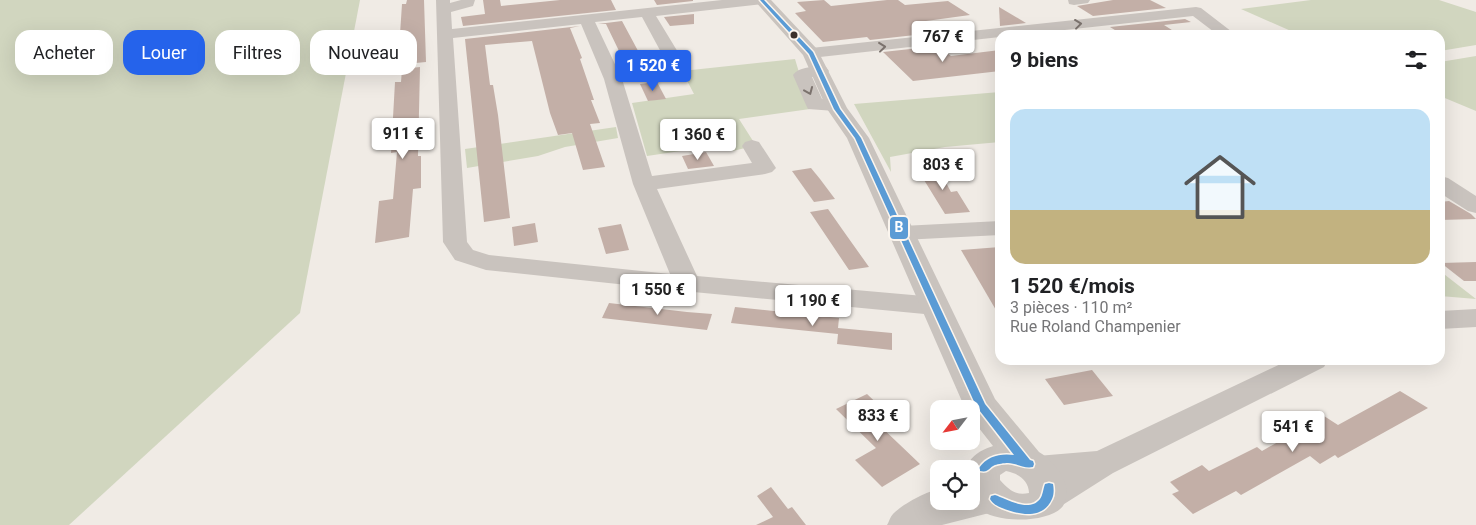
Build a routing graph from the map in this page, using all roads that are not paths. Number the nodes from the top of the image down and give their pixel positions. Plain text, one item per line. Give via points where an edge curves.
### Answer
1 (468, 0) edge
2 (762, 0) edge
3 (442, 4) edge
4 (1123, 4) dead end
5 (646, 12) junction
6 (594, 14) junction
7 (1145, 15) junction
8 (1026, 30) edge
9 (1221, 30) edge
10 (445, 34) junction
11 (995, 34) edge
12 (815, 62) junction
13 (678, 67) dead end
14 (752, 146) dead end
15 (644, 184) junction
16 (1445, 186) edge
17 (1476, 206) edge
18 (995, 228) edge
19 (902, 233) junction
20 (682, 283) junction
21 (935, 306) junction
22 (1476, 318) edge
23 (1445, 320) edge
24 (1304, 365) edge
25 (1018, 490) edge
26 (923, 513) edge

1 - 3 street via 462,6
2 - 5 street
2 - 12 street
3 - 10 street
4 - 7 street
5 - 6 street
5 - 13 street
6 - 10 street
6 - 15 street
8 -> 7 street
7 - 9 street via 1196,11
10 - 20 street via 455,242 464,255 486,262
12 -> 11 street
12 - 19 street via 843,120 858,138
14 - 15 street via 765,168
15 - 20 street via 684,276
16 - 17 street
18 - 19 street
19 - 21 street
20 - 21 street
21 - 25 street
22 - 23 street
24 - 25 street via 1101,464
25 - 26 street

